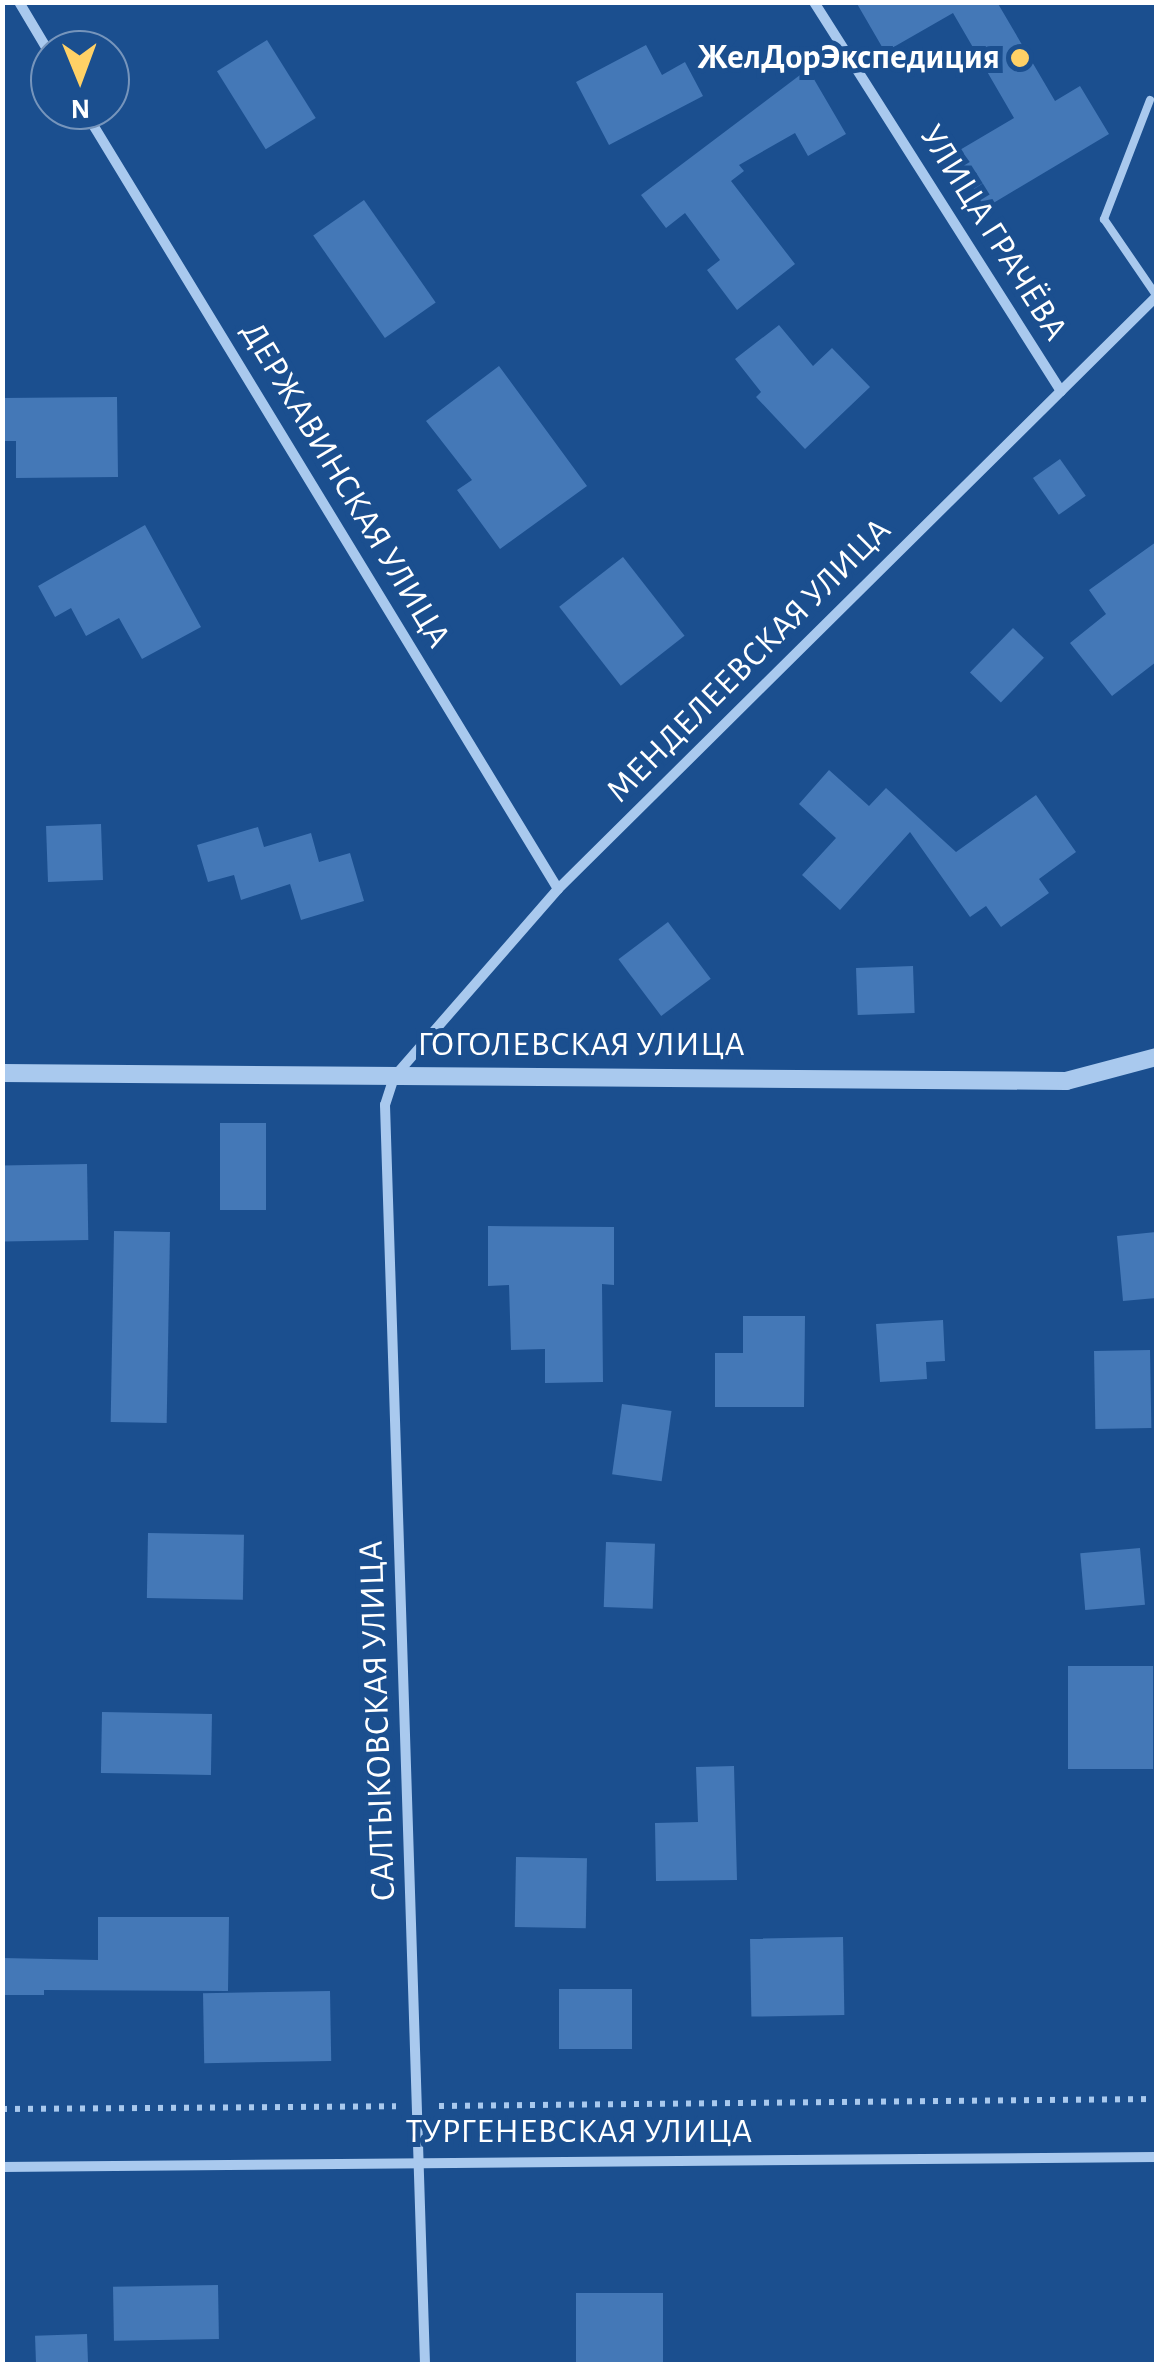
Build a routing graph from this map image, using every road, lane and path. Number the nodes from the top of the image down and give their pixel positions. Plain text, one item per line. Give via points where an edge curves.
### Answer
1 (19, 2) edge
2 (814, 2) edge
3 (36, 30) edge
4 (1150, 100) dead end
5 (96, 130) edge
6 (1156, 296) edge
7 (1061, 392) junction
8 (558, 889) junction
9 (1156, 1057) edge
10 (2, 1073) edge
11 (394, 1077) junction
12 (1156, 2099) edge
13 (418, 2106) junction
14 (2, 2109) edge
15 (1156, 2157) edge
16 (420, 2160) junction
17 (2, 2168) edge
18 (425, 2364) edge

1 - 3 street
2 - 7 street, УЛИЦА ГРАЧЁВА
4 - 6 lane via 1104,219
5 - 8 street, ДЕРЖАВИНСКАЯ УЛИЦА
6 - 7 street, МЕНДЕЛЕЕВСКАЯ УЛИЦА
7 - 8 street, МЕНДЕЛЕЕВСКАЯ УЛИЦА
8 - 11 street, МЕНДЕЛЕЕВСКАЯ УЛИЦА
9 - 11 street, ГОГОЛЕВСКАЯ УЛИЦА via 1066,1081
10 - 11 street, ГОГОЛЕВСКАЯ УЛИЦА
11 - 13 street, САЛТЫКОВСКАЯ УЛИЦА via 385,1105
12 - 13 path
13 - 14 path
13 - 16 street, САЛТЫКОВСКАЯ УЛИЦА
15 - 16 street, ТУРГЕНЕВСКАЯ УЛИЦА
16 - 17 street, ТУРГЕНЕВСКАЯ УЛИЦА
16 - 18 street, САЛТЫКОВСКАЯ УЛИЦА

